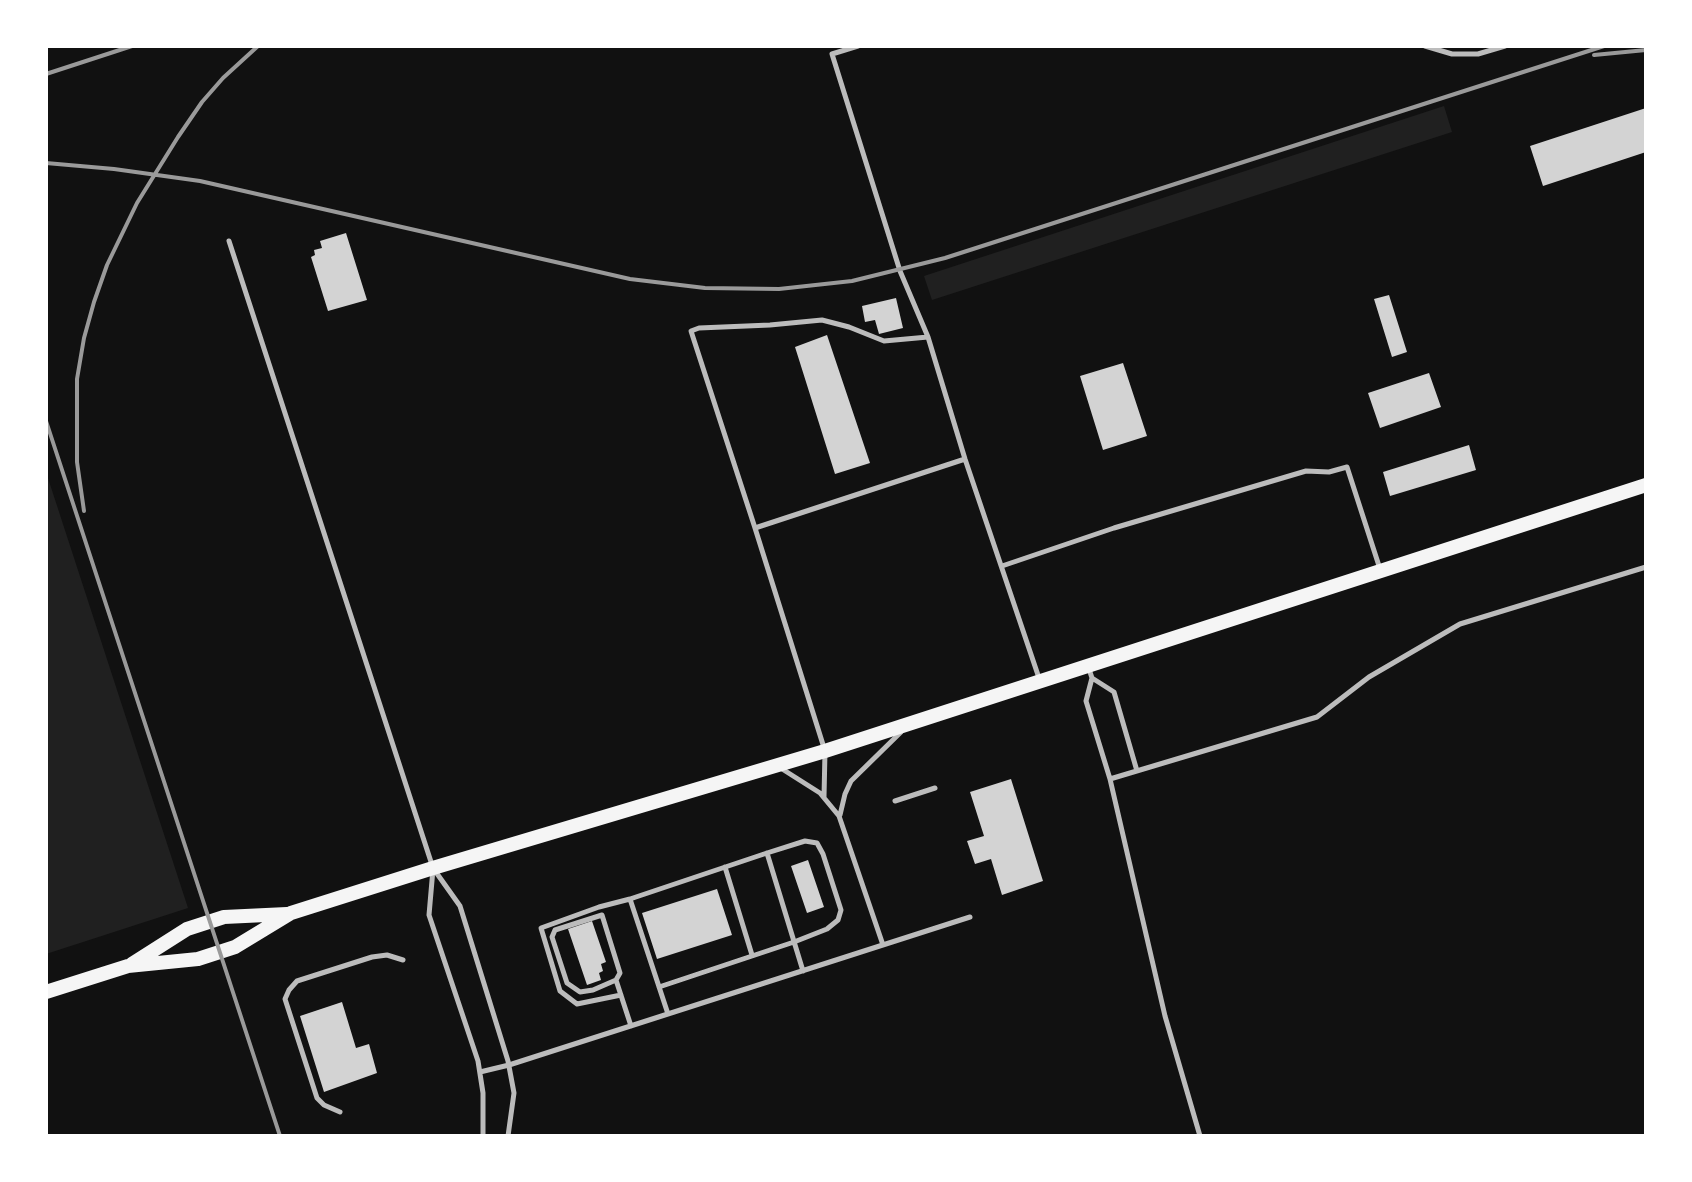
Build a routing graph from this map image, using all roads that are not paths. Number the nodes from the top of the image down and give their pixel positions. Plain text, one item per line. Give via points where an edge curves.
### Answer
1 (858, 46) edge
2 (1425, 46) edge
3 (1505, 46) edge
4 (229, 241) dead end
5 (928, 337) junction
6 (965, 459) junction
7 (1646, 485) edge
8 (755, 528) junction
9 (1002, 566) junction
10 (1646, 567) edge
11 (1380, 570) junction
12 (1090, 672) junction
13 (1041, 682) junction
14 (909, 724) junction
15 (825, 751) junction
16 (776, 765) junction
17 (1137, 771) junction
18 (1110, 779) junction
19 (935, 788) dead end
20 (824, 797) junction
21 (895, 801) dead end
22 (839, 816) junction
23 (767, 853) junction
24 (725, 867) junction
25 (433, 868) junction
26 (630, 899) junction
27 (291, 913) junction
28 (970, 917) dead end
29 (794, 942) junction
30 (883, 945) junction
31 (752, 955) junction
32 (403, 960) dead end
33 (128, 966) junction
34 (803, 971) junction
35 (616, 980) junction
36 (659, 987) junction
37 (46, 992) edge
38 (621, 995) junction
39 (668, 1014) junction
40 (631, 1026) junction
41 (509, 1065) junction
42 (480, 1072) junction
43 (340, 1112) dead end
44 (483, 1136) edge
45 (508, 1136) edge
46 (1200, 1136) edge

1 - 5 lane via 832,54 900,271
2 - 3 lane via 1452,54
4 - 25 lane
5 - 6 lane
5 - 8 lane via 884,341 822,320 691,331
6 - 8 lane
6 - 9 lane
7 - 11 main road
8 - 15 lane
9 - 11 lane via 1306,471 1347,467
9 - 13 lane
10 - 17 lane via 1460,624 1369,677 1317,717
11 - 12 main road
12 - 13 main road
12 - 17 lane via 1114,692
12 - 18 lane via 1086,701
13 - 14 main road
14 - 15 main road
14 - 22 lane via 851,781
15 - 16 main road
15 - 20 lane
16 - 20 lane
16 - 25 main road
17 - 18 lane
18 - 46 lane via 1158,990
19 - 21 lane
20 - 22 lane
22 - 30 lane
23 - 24 lane
23 - 29 lane
23 - 29 lane via 805,841 817,843 841,910 827,929
24 - 26 lane
24 - 31 lane
25 - 27 main road
25 - 41 lane via 460,906
25 - 42 lane via 429,915
26 - 36 lane
26 - 38 lane via 541,928 560,991 577,1004
27 - 33 main road via 223,951 198,959
27 - 33 main road via 224,917 187,929
28 - 30 lane
29 - 31 lane
29 - 34 lane
30 - 34 lane
31 - 36 lane
32 - 43 lane via 372,957 312,976 297,981 285,999 317,1098
33 - 37 main road
34 - 39 lane
35 - 35 lane via 620,973 602,915 555,930 552,937 567,983 580,992
35 - 38 lane
36 - 39 lane
38 - 40 lane
39 - 40 lane
40 - 41 lane
41 - 42 lane
41 - 45 lane via 514,1093
42 - 44 lane

